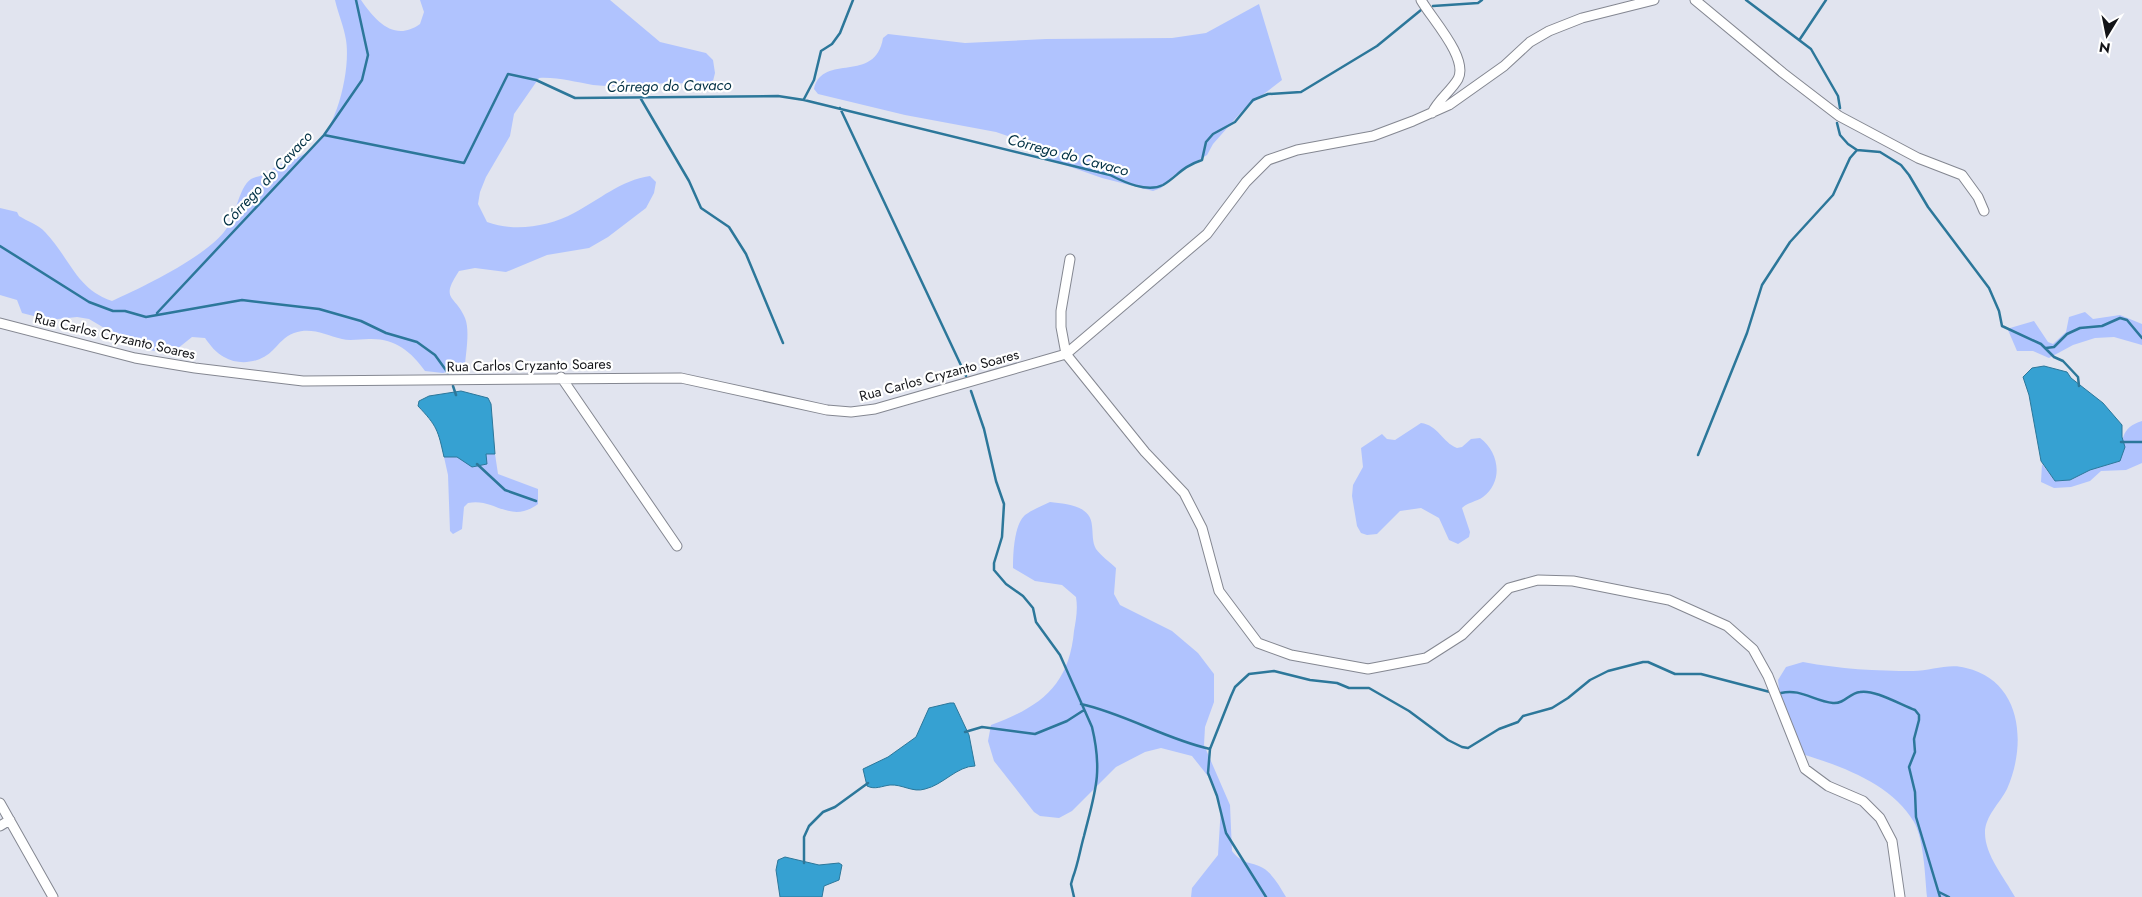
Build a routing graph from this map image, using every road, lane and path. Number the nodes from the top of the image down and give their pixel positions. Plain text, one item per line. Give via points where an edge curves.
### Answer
1 (1421, 0) edge
2 (1654, 0) edge
3 (1695, 0) edge
4 (1432, 113) junction
5 (1984, 211) dead end
6 (1070, 259) dead end
7 (0, 323) edge
8 (1066, 354) junction
9 (562, 377) junction
10 (678, 546) dead end
11 (0, 803) edge
12 (10, 820) junction
13 (0, 826) edge
14 (53, 897) edge
15 (1900, 897) edge

1 - 4 street via 1453,48 1459,63 1458,79
2 - 4 street, Rua Carlos Cryzanto Soares via 1582,18 1548,31 1530,42 1496,72
3 - 5 street via 1839,116 1918,158 1962,175
4 - 8 street, Rua Carlos Cryzanto Soares via 1374,136 1297,150 1268,160 1246,182 1207,234
6 - 8 street via 1061,311
7 - 9 street, Rua Carlos Cryzanto Soares via 135,358 303,381
8 - 9 street, Rua Carlos Cryzanto Soares via 928,395 851,412 827,410 681,378
8 - 15 street via 1145,452 1184,493 1202,528 1219,591 1258,642 1291,655 1368,669 1426,658 1462,635 1509,588 1538,580 1573,581 1669,600 1727,626 1753,649 1768,676 1805,769 1828,786 1863,801 1880,818 1892,840
9 - 10 street
11 - 12 street
12 - 13 street
12 - 14 street

